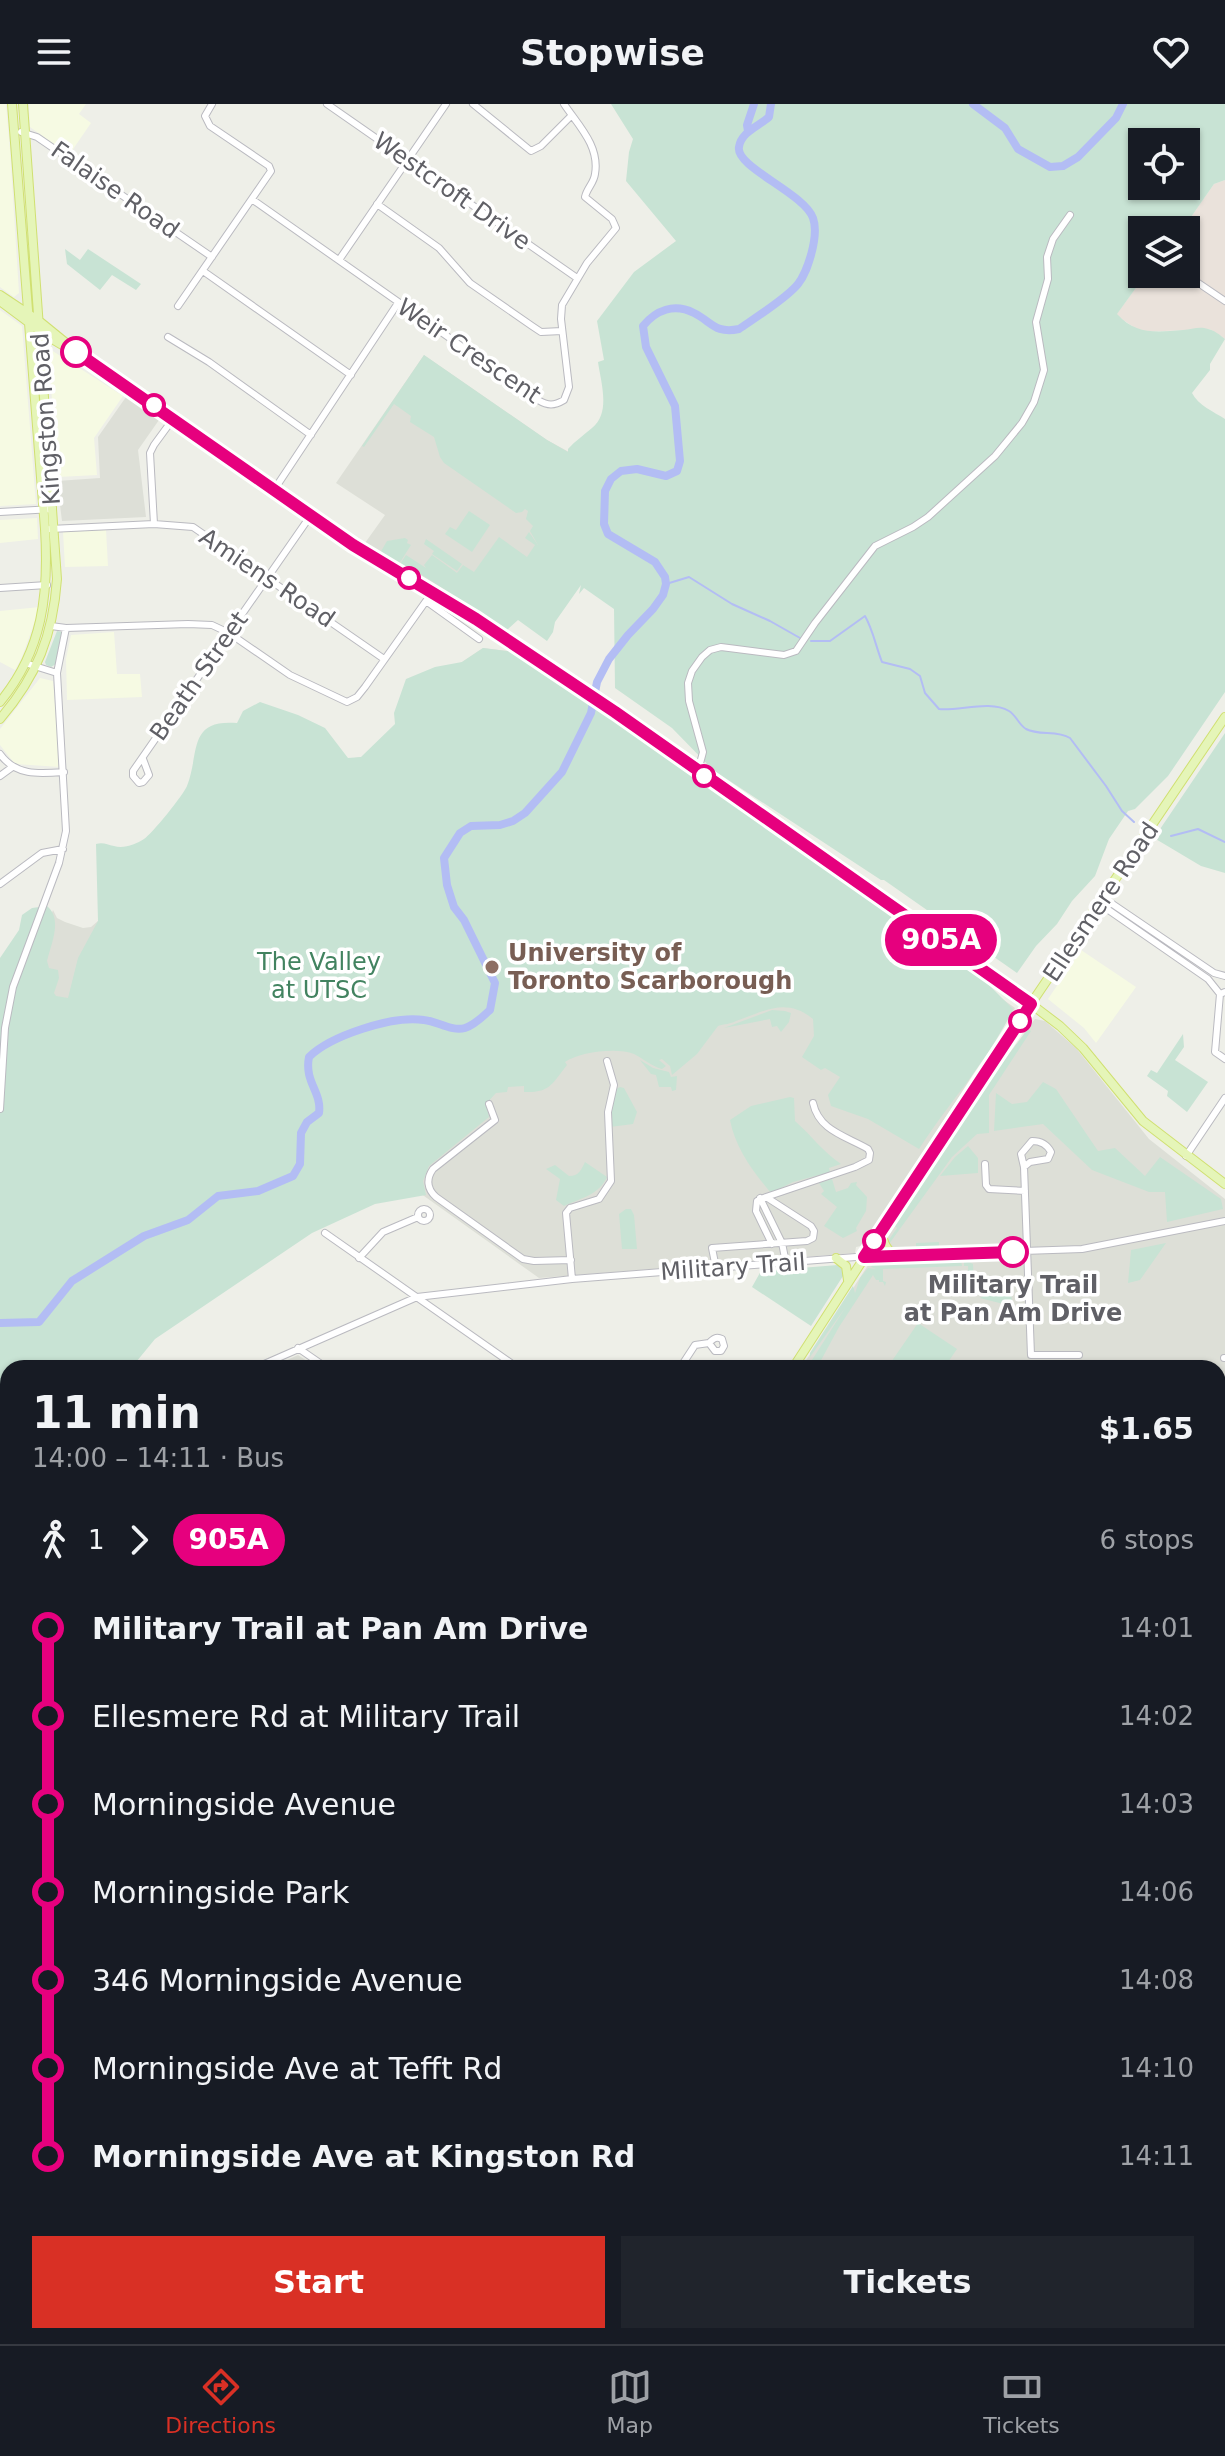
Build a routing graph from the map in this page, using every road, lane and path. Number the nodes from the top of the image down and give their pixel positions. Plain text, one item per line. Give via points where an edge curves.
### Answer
1 (12, 104) edge
2 (23, 104) edge
3 (327, 104) edge
4 (446, 104) edge
5 (473, 104) edge
6 (564, 104) edge
7 (208, 105) edge
8 (572, 115) junction
9 (14, 130) junction
10 (25, 133) junction
11 (408, 160) junction
12 (253, 200) junction
13 (377, 204) junction
14 (1070, 215) dead end
15 (212, 257) junction
16 (339, 260) junction
17 (203, 271) junction
18 (577, 278) junction
19 (1200, 285) edge
20 (0, 298) edge
21 (1225, 301) edge
22 (398, 303) junction
23 (178, 306) dead end
24 (34, 322) junction
25 (562, 331) junction
26 (168, 337) dead end
27 (351, 375) junction
28 (173, 419) junction
29 (311, 435) junction
30 (274, 490) junction
31 (53, 509) junction
32 (43, 510) junction
33 (0, 512) edge
34 (311, 515) junction
35 (154, 524) junction
36 (50, 529) junction
37 (268, 577) junction
38 (47, 585) junction
39 (0, 588) edge
40 (51, 626) junction
41 (66, 628) junction
42 (229, 633) junction
43 (479, 639) dead end
44 (384, 659) junction
45 (25, 663) junction
46 (37, 667) junction
47 (57, 673) junction
48 (0, 702) edge
49 (1225, 717) edge
50 (0, 719) edge
51 (0, 754) edge
52 (143, 759) dead end
53 (11, 768) junction
54 (698, 771) junction
55 (64, 772) junction
56 (0, 776) edge
57 (63, 849) junction
58 (0, 884) edge
59 (1102, 901) junction
60 (1225, 976) edge
61 (1223, 993) edge
62 (1031, 1004) junction
63 (1225, 1059) edge
64 (607, 1061) dead end
65 (1225, 1098) edge
66 (813, 1103) dead end
67 (489, 1104) dead end
68 (0, 1109) edge
69 (1186, 1156) junction
70 (985, 1164) dead end
71 (1024, 1167) junction
72 (1225, 1184) edge
73 (1025, 1191) junction
74 (763, 1198) junction
75 (418, 1217) dead end
76 (1225, 1221) edge
77 (883, 1228) junction
78 (325, 1233) dead end
79 (782, 1243) junction
80 (772, 1244) junction
81 (1028, 1251) junction
82 (894, 1256) junction
83 (864, 1257) junction
84 (359, 1258) junction
85 (836, 1258) junction
86 (571, 1260) junction
87 (786, 1263) junction
88 (716, 1268) junction
89 (572, 1279) junction
90 (847, 1283) junction
91 (417, 1297) junction
92 (709, 1343) dead end
93 (298, 1348) junction
94 (1079, 1355) dead end
95 (272, 1360) edge
96 (315, 1360) edge
97 (507, 1360) edge
98 (685, 1360) edge
99 (798, 1360) edge

1 - 9 main road, Kingston Road
2 - 10 main road, Kingston Road
3 - 11 street, Westcroft Drive
4 - 11 street
5 - 8 street via 531,151
6 - 8 street, Weir Crescent
7 - 12 street via 205,116 210,126 271,169
8 - 18 street, Weir Crescent via 595,155 595,175 585,197 616,228
9 - 10 street, Falaise Road
9 - 24 main road, Kingston Road
10 - 15 street, Falaise Road
10 - 24 main road, Kingston Road
11 - 13 street
11 - 18 street, Westcroft Drive
12 - 15 street
12 - 16 street, Weir Crescent
13 - 16 street
13 - 25 street via 439,248 470,283 532,326 541,332
14 - 54 street via 1047,257 1048,279 1036,322 1044,370 1022,423 995,456 928,517 873,547 796,651 786,655 721,647 702,657 688,683 704,753
15 - 17 street
16 - 22 street, Weir Crescent
17 - 23 street
17 - 27 street
18 - 25 street, Weir Crescent via 562,305
19 - 21 street
20 - 24 main road
22 - 25 street, Weir Crescent via 551,405 568,394
22 - 27 street
24 - 28 main road
24 - 31 main road, Kingston Road
24 - 32 main road, Kingston Road
26 - 29 street
27 - 29 street
28 - 30 main road
28 - 35 street via 150,453
29 - 30 street
30 - 34 main road
31 - 32 street
31 - 36 main road, Kingston Road
32 - 33 street
32 - 36 main road, Kingston Road
34 - 37 street, Beath Street
34 - 54 main road via 516,645
35 - 36 street, Amiens Road
35 - 37 street, Amiens Road via 193,527
36 - 38 main road, Kingston Road
36 - 40 main road, Kingston Road via 57,579
37 - 42 street, Beath Street
37 - 44 street, Amiens Road
38 - 39 street
38 - 45 main road, Kingston Road
40 - 41 street
40 - 46 main road, Kingston Road
41 - 42 street via 205,623
41 - 47 street
42 - 44 street via 290,675 347,702 357,697
42 - 52 street, Beath Street
43 - 44 street via 426,601
45 - 46 street
45 - 48 main road, Kingston Road
46 - 47 street
46 - 50 main road, Kingston Road
47 - 55 street
49 - 59 main road, Ellesmere Road
51 - 53 street
53 - 55 street
53 - 56 street
54 - 62 main road
55 - 57 street
57 - 58 street via 42,853
57 - 68 street via 13,987
59 - 60 street
59 - 61 street
59 - 62 main road, Ellesmere Road
61 - 63 street via 1215,1052
62 - 69 main road via 1083,1048 1143,1121
62 - 77 main road, Ellesmere Road
64 - 86 street via 614,1085 608,1112 611,1181 599,1199 570,1208
65 - 69 street
66 - 74 street via 818,1119 866,1148 870,1158
67 - 86 street via 495,1120 433,1170 430,1191 524,1259
69 - 72 main road
70 - 73 street via 989,1189
71 - 71 street via 1045,1162 1051,1152 1038,1141 1030,1142 1021,1154
71 - 73 street
73 - 81 street
74 - 79 street
74 - 79 street via 814,1231 809,1241
74 - 80 street via 756,1211
75 - 84 street via 383,1232
76 - 81 street, Military Trail via 1095,1247
77 - 82 main road via 881,1236
77 - 83 main road, Ellesmere Road
78 - 84 street
79 - 80 street
79 - 87 street
80 - 88 street via 712,1248
81 - 82 street, Military Trail
81 - 94 street via 1031,1355
82 - 83 street, Military Trail
83 - 85 street, Military Trail
83 - 90 main road, Ellesmere Road
84 - 91 street
85 - 87 street, Military Trail
85 - 90 main road via 847,1268
86 - 89 street
87 - 88 street, Military Trail
88 - 89 street, Military Trail
89 - 91 street, Military Trail
90 - 99 main road, Ellesmere Road
91 - 93 street, Military Trail
91 - 97 street
92 - 98 street via 695,1345
93 - 95 street, Military Trail
93 - 96 street

